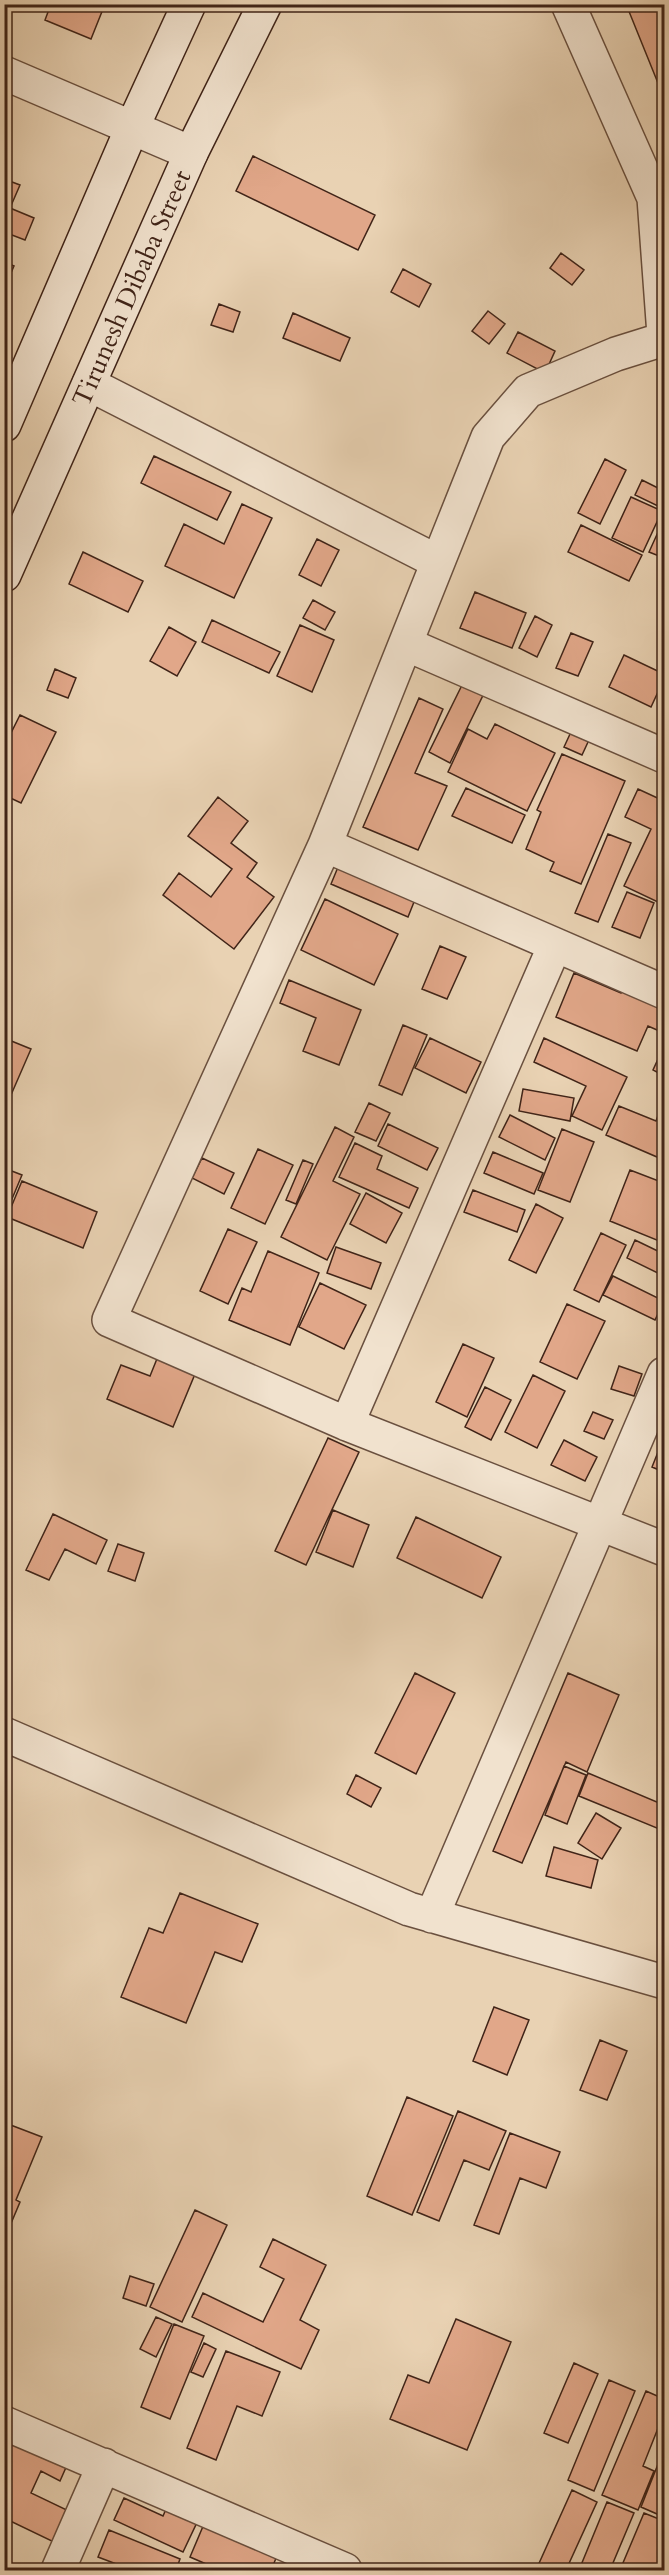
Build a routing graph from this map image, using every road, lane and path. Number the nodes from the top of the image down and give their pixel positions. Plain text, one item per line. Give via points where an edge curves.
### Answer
1 (189, 4) edge
2 (265, 4) edge
3 (568, 4) edge
4 (4, 73) edge
5 (132, 128) junction
6 (191, 153) junction
7 (659, 194) edge
8 (664, 337) edge
9 (89, 384) junction
10 (4, 425) edge
11 (438, 562) junction
12 (4, 575) edge
13 (406, 644) junction
14 (664, 756) edge
15 (326, 845) junction
16 (555, 945) junction
17 (664, 992) edge
18 (664, 1374) edge
19 (347, 1424) junction
20 (600, 1524) junction
21 (664, 1549) edge
22 (4, 1734) edge
23 (432, 1916) junction
24 (664, 1982) edge
25 (4, 2423) edge
26 (104, 2466) junction
27 (288, 2559) edge
28 (58, 2571) edge
29 (345, 2571) edge

1 - 5 street
2 - 6 street, Tirunesh Dibaba Street
3 - 7 street
4 - 5 street
5 - 6 street
5 - 10 street
6 - 9 street, Tirunesh Dibaba Street
7 - 8 street
8 - 11 street via 528,391 488,437
9 - 11 street
9 - 12 street, Tirunesh Dibaba Street
11 - 13 street
13 - 14 street
13 - 15 street
15 - 16 street
15 - 19 street via 109,1320
16 - 17 street
16 - 19 street
18 - 20 street
19 - 20 street
20 - 21 street
20 - 23 street
22 - 23 street via 398,1905
23 - 24 street
25 - 26 street
26 - 27 street
26 - 28 street
27 - 29 street

